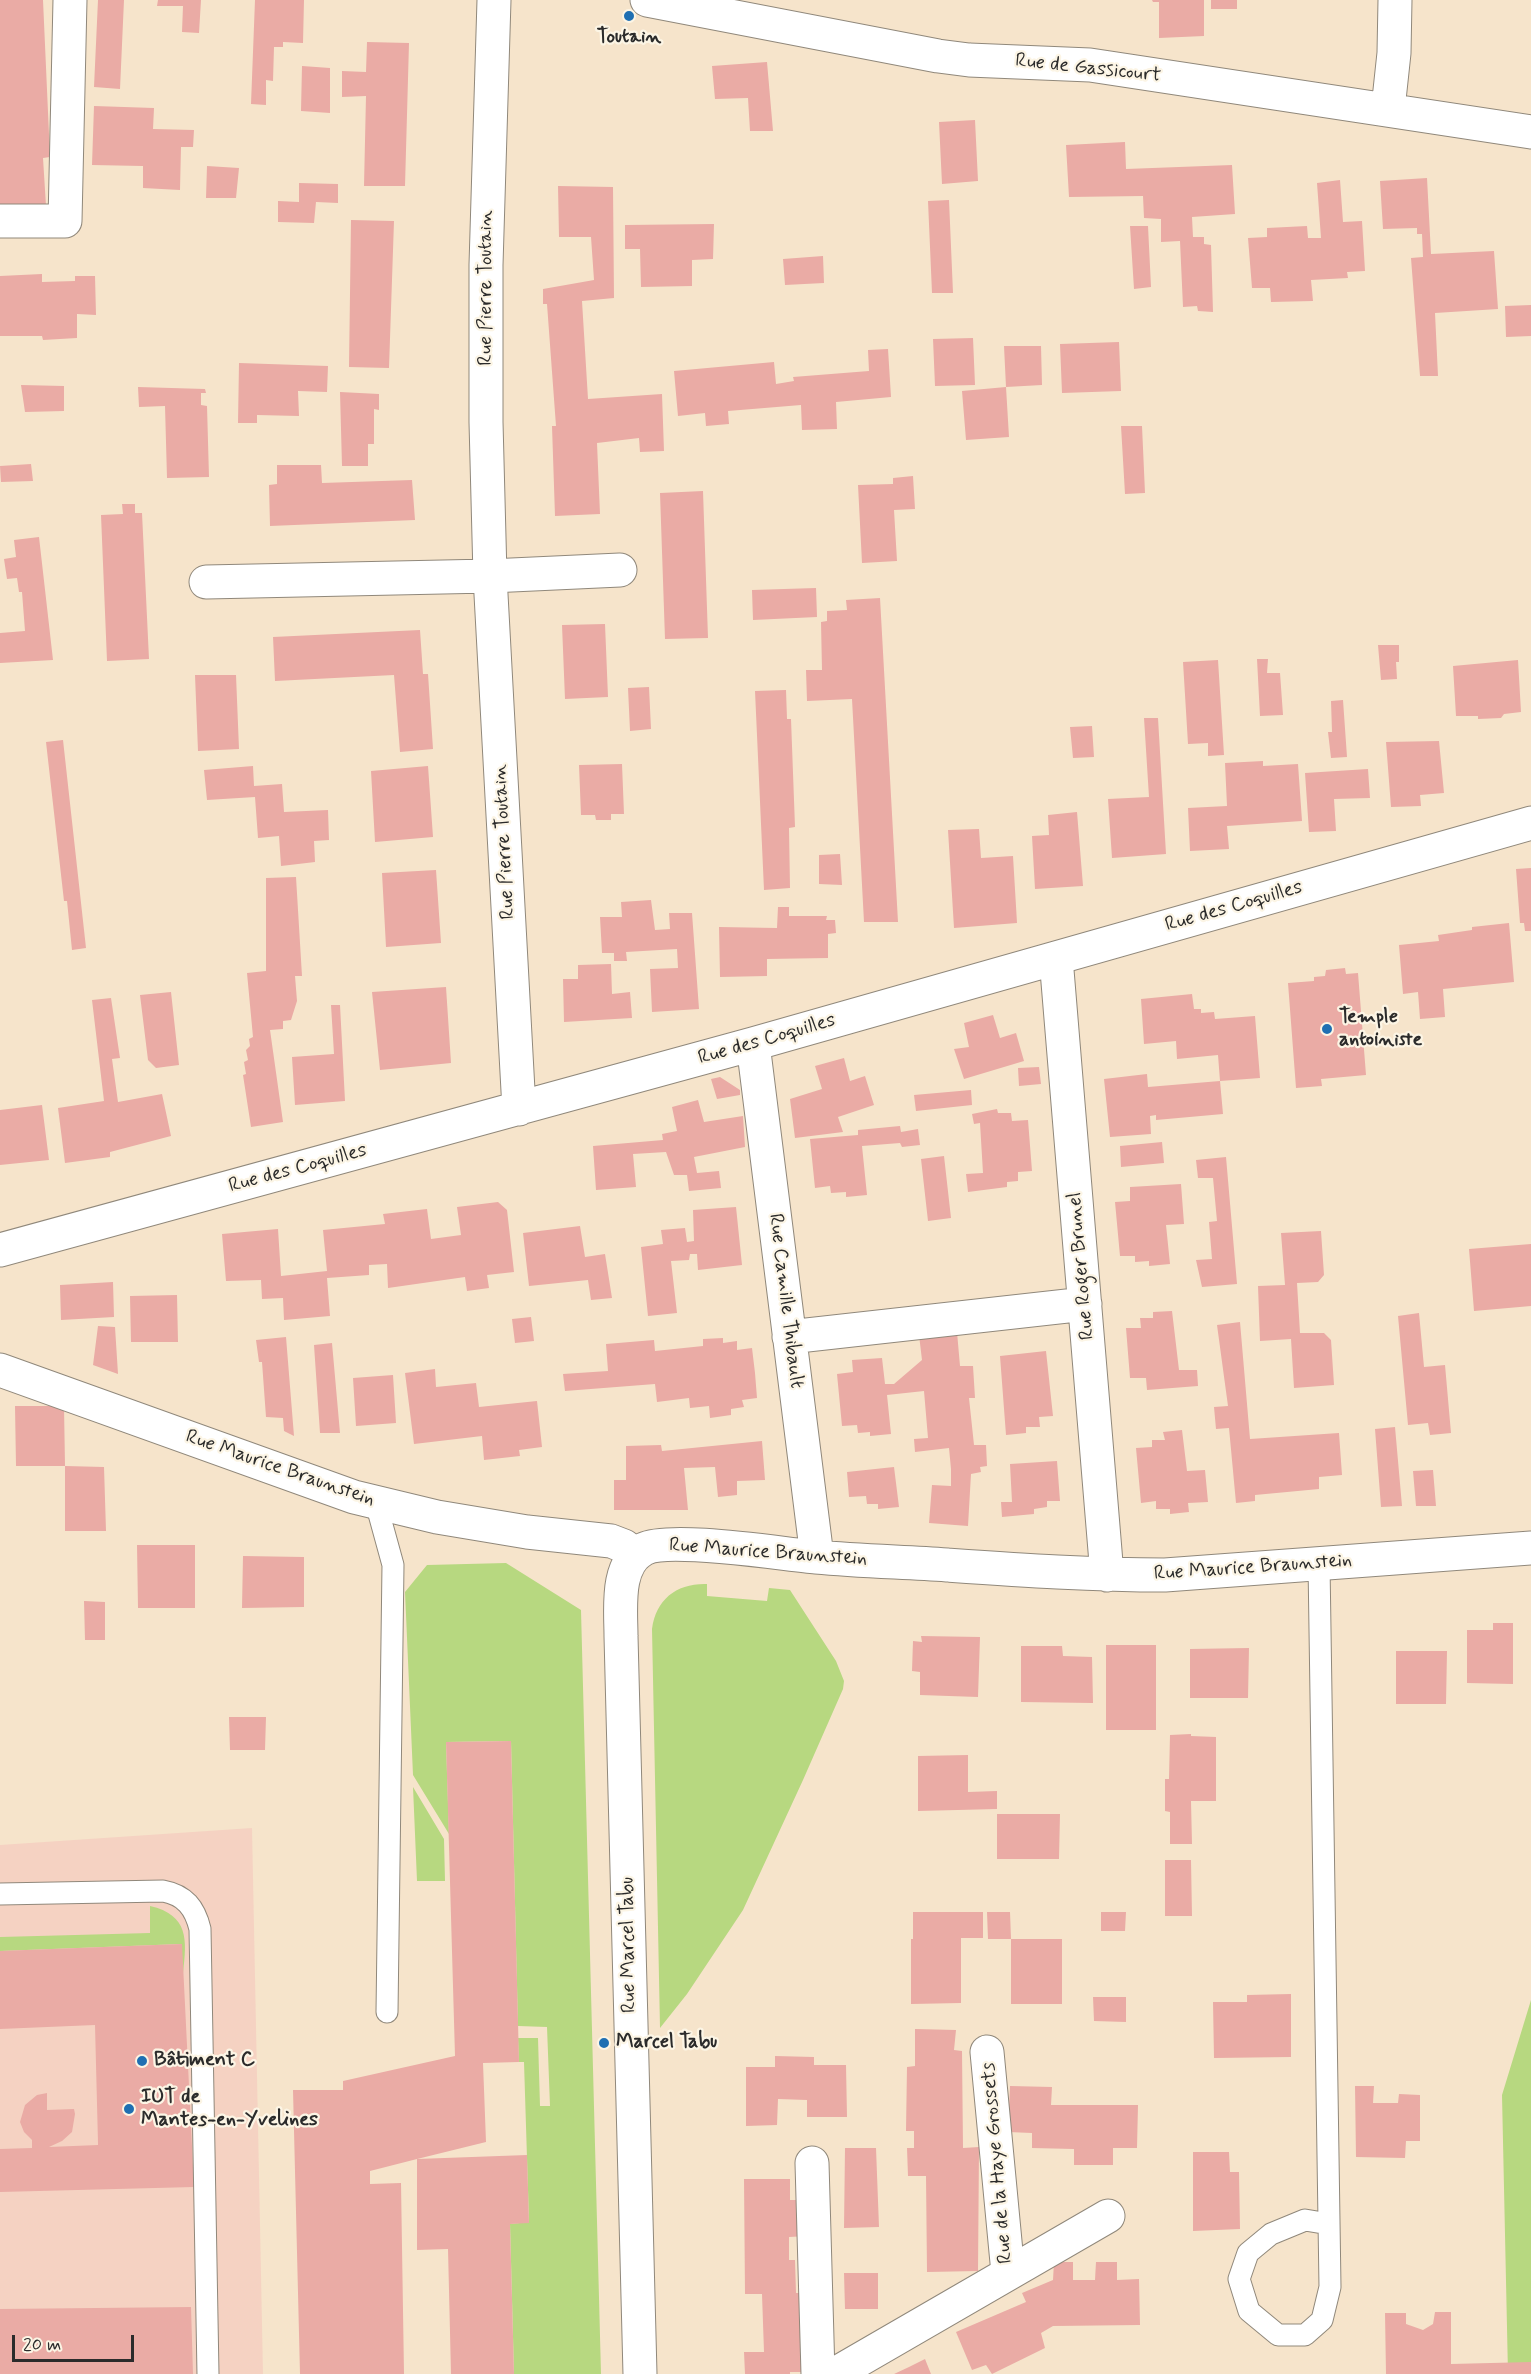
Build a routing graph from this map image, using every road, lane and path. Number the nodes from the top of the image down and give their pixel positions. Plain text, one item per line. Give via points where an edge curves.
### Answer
1 (70, 0) edge
2 (494, 0) edge
3 (647, 0) edge
4 (1395, 0) edge
5 (1388, 109) junction
6 (1531, 132) edge
7 (0, 221) edge
8 (620, 570) dead end
9 (490, 576) junction
10 (206, 582) dead end
11 (1531, 823) edge
12 (1056, 958) junction
13 (753, 1044) junction
14 (519, 1109) junction
15 (0, 1250) edge
16 (1085, 1304) junction
17 (789, 1337) junction
18 (0, 1370) edge
19 (376, 1503) junction
20 (1531, 1548) edge
21 (636, 1555) junction
22 (817, 1557) junction
23 (1319, 1564) junction
24 (1107, 1575) junction
25 (0, 1894) edge
26 (387, 2012) dead end
27 (987, 2052) dead end
28 (812, 2163) dead end
29 (1108, 2216) dead end
30 (1329, 2224) junction
31 (1008, 2273) junction
32 (208, 2374) edge
33 (640, 2374) edge
34 (818, 2374) edge
35 (835, 2374) edge

1 - 7 street via 65,221
2 - 9 street, Rue Pierre Toutain via 486,266
3 - 5 street, Rue de Gassicourt via 938,56 1090,65
4 - 5 street
5 - 6 street, Rue de Gassicourt
8 - 9 street
9 - 10 street
9 - 14 street, Rue Pierre Toutain
11 - 12 street, Rue des Coquilles
12 - 13 street, Rue des Coquilles
12 - 16 street, Rue Roger Brunel
13 - 14 street, Rue des Coquilles
13 - 17 street, Rue Camille Thibault
14 - 15 street, Rue des Coquilles
16 - 17 street
16 - 24 street, Rue Roger Brunel
17 - 22 street, Rue Camille Thibault
18 - 19 street, Rue Maurice Braunstein
19 - 21 street, Rue Maurice Braunstein via 527,1532 611,1541
19 - 26 lane via 393,1566
20 - 23 street, Rue Maurice Braunstein
21 - 22 street, Rue Maurice Braunstein via 645,1548 674,1544
21 - 33 street, Rue Marcel Tabu via 628,1566 622,1589 621,1636
22 - 24 street, Rue Maurice Braunstein
23 - 24 street, Rue Maurice Braunstein via 1165,1575
23 - 30 lane
25 - 32 lane via 163,1891 184,1899 197,1917
27 - 31 street, Rue de la Haye Grossets
28 - 34 street
29 - 31 street, Rue de la Haye Grossets
30 - 30 lane via 1330,2288 1322,2320 1305,2335 1278,2335 1249,2311 1239,2279 1248,2253 1271,2234 1305,2220
31 - 35 street, Rue de la Haye Grossets

